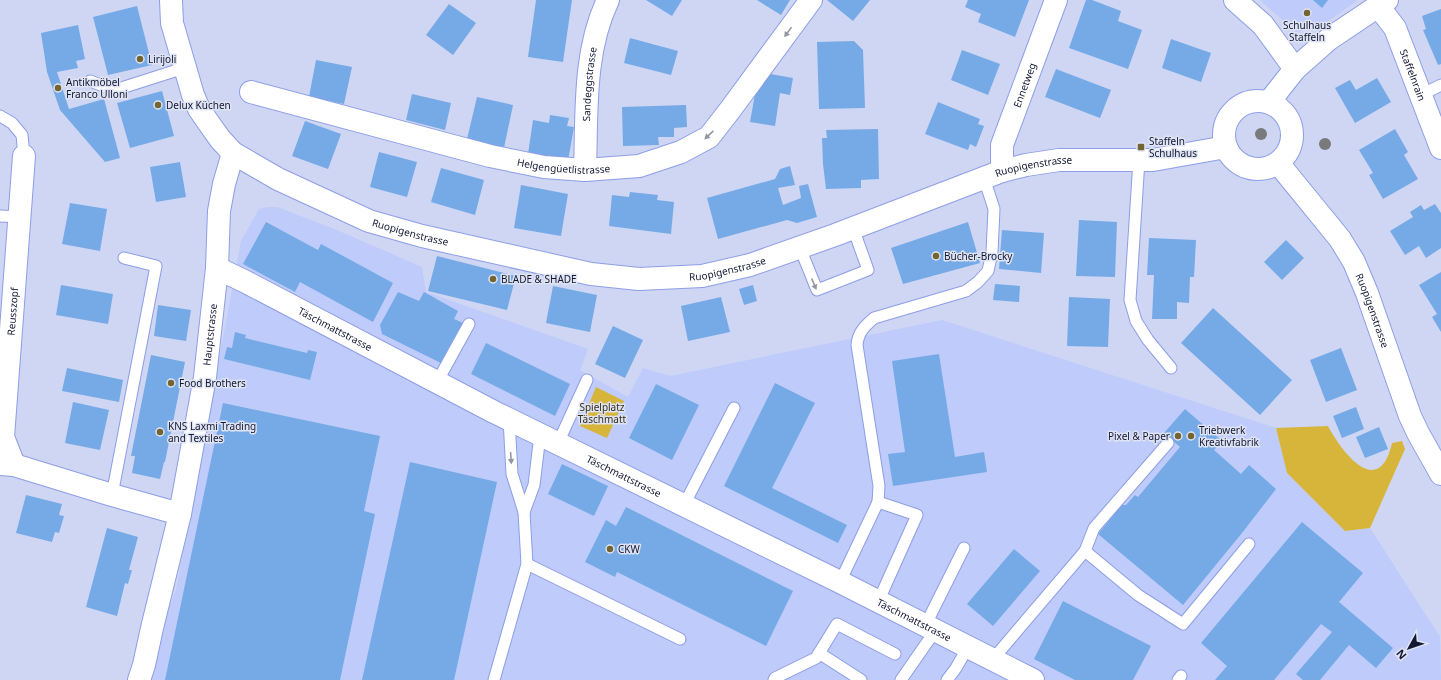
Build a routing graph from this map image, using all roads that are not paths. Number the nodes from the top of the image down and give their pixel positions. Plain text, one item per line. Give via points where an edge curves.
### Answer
1 (171, 0) edge
2 (608, 0) edge
3 (811, 0) edge
4 (1056, 0) edge
5 (1235, 0) edge
6 (1382, 3) edge
7 (184, 68) junction
8 (1295, 69) junction
9 (90, 81) dead end
10 (1441, 85) edge
11 (251, 92) dead end
12 (1421, 95) junction
13 (1269, 102) junction
14 (0, 116) edge
15 (1226, 147) junction
16 (1441, 148) edge
17 (233, 153) junction
18 (24, 156) joint
19 (1139, 160) junction
20 (1278, 163) junction
21 (585, 170) junction
22 (993, 174) junction
23 (10, 217) edge
24 (853, 228) junction
25 (800, 248) junction
26 (124, 258) dead end
27 (217, 268) junction
28 (469, 324) dead end
29 (1171, 368) dead end
30 (587, 380) dead end
31 (437, 382) junction
32 (734, 408) dead end
33 (509, 419) junction
34 (549, 439) junction
35 (1168, 443) dead end
36 (7, 464) edge
37 (1441, 474) edge
38 (112, 495) junction
39 (878, 502) junction
40 (684, 505) junction
41 (524, 512) junction
42 (180, 514) junction
43 (1249, 544) dead end
44 (964, 548) dead end
45 (1086, 551) junction
46 (527, 564) junction
47 (840, 582) junction
48 (878, 602) junction
49 (930, 628) junction
50 (680, 639) dead end
51 (968, 647) junction
52 (819, 653) junction
53 (895, 654) dead end
54 (993, 659) junction
55 (139, 680) edge
56 (494, 680) edge
57 (774, 680) edge
58 (861, 680) edge
59 (901, 680) edge
60 (947, 680) edge
61 (1033, 680) edge

1 - 7 street via 172,23
2 - 21 street, Sandeggstrasse via 594,42 588,75
3 -> 21 street, Helgengüetlistrasse via 708,137 681,152 639,166
4 - 22 street, Ennetweg
5 - 8 street via 1263,25
6 - 8 street via 1329,39
6 - 12 street, Staffelnrain via 1395,28
7 - 9 lane via 115,90
7 - 17 street via 199,109
8 - 13 street
10 - 12 lane
11 - 21 street, Helgengüetlistrasse via 490,156 544,167
12 - 16 street, Staffelnrain
13 - 15 street via 1256,101 1244,104 1234,111 1225,128
13 - 20 street via 1280,108 1288,118 1292,131 1292,143 1287,154
14 - 18 lane via 12,123 22,135
15 - 19 street, Ruopigenstrasse via 1153,160
15 - 20 street via 1233,158 1254,169
17 - 25 street, Ruopigenstrasse via 278,179 369,221 422,236 591,274 639,279 702,276 750,265
17 - 27 street, Hauptstrasse via 219,211
18 - 23 street, Reusszopf
19 - 22 street, Ruopigenstrasse via 1059,160
19 - 29 lane via 1130,300 1136,321
20 - 37 street, Ruopigenstrasse via 1340,239 1354,262 1410,416
22 - 24 street, Ruopigenstrasse
22 - 39 lane via 992,252 988,271 966,291 874,318 858,337 857,345 879,486
23 - 36 street, Reusszopf via 3,437
24 - 25 street, Ruopigenstrasse
25 -> 24 lane via 817,290 868,270
26 - 38 lane via 156,266
27 - 31 street, Täschmattstrasse
27 - 42 street, Hauptstrasse via 205,378
28 - 31 lane
30 - 34 lane
31 - 33 street, Täschmattstrasse
32 - 40 lane
33 - 34 street, Täschmattstrasse
33 -> 41 lane via 512,474
34 - 40 street, Täschmattstrasse
34 - 41 lane
35 - 45 lane via 1094,528
36 - 38 street, Reusszopf
38 - 42 street, Reusszopf
39 - 47 lane
39 - 48 lane via 917,515
40 - 47 street, Täschmattstrasse
41 - 46 lane
42 - 55 street, Hauptstrasse
43 - 45 lane via 1183,624 1138,595
44 - 49 lane
45 - 54 lane
46 - 50 lane
46 - 56 lane
47 - 48 street, Täschmattstrasse
48 - 49 street, Täschmattstrasse
49 - 51 street, Täschmattstrasse
49 - 59 lane
51 - 54 street, Täschmattstrasse
51 - 60 lane
52 - 53 lane via 837,624
52 - 57 lane via 816,658
52 - 58 lane
54 - 61 street, Täschmattstrasse

